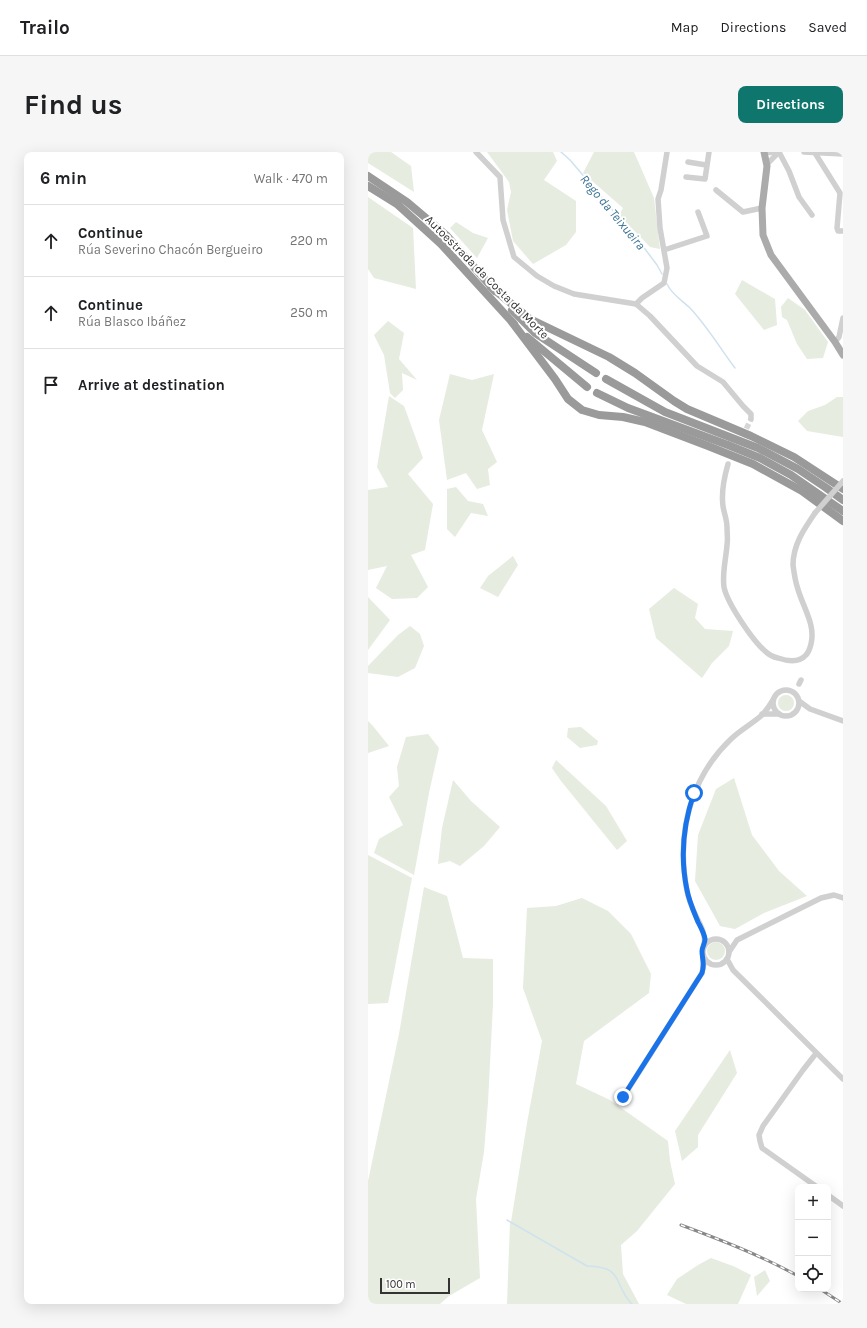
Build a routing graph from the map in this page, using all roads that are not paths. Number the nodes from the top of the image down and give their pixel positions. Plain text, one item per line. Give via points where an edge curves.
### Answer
1 (476, 152) edge
2 (667, 152) edge
3 (709, 152) edge
4 (764, 152) edge
5 (774, 152) edge
6 (779, 152) edge
7 (804, 152) edge
8 (815, 152) edge
9 (843, 154) edge
10 (688, 162) dead end
11 (767, 164) junction
12 (706, 165) junction
13 (368, 176) edge
14 (686, 178) dead end
15 (368, 186) edge
16 (716, 190) dead end
17 (762, 208) junction
18 (698, 212) dead end
19 (812, 215) dead end
20 (843, 231) edge
21 (664, 250) junction
22 (492, 287) junction
23 (636, 304) junction
24 (843, 318) edge
25 (512, 322) junction
26 (836, 342) junction
27 (843, 355) edge
28 (596, 373) dead end
29 (606, 379) dead end
30 (588, 387) dead end
31 (597, 393) dead end
32 (751, 419) dead end
33 (728, 464) dead end
34 (843, 481) edge
35 (843, 489) edge
36 (843, 500) edge
37 (843, 511) edge
38 (843, 521) edge
39 (773, 700) junction
40 (799, 701) junction
41 (798, 709) junction
42 (810, 709) junction
43 (762, 714) junction
44 (779, 714) junction
45 (843, 721) edge
46 (843, 898) edge
47 (703, 932) junction
48 (714, 939) junction
49 (737, 940) junction
50 (724, 941) junction
51 (704, 944) junction
52 (729, 952) junction
53 (703, 957) junction
54 (727, 959) junction
55 (719, 965) junction
56 (733, 970) junction
57 (702, 973) junction
58 (814, 1056) dead end
59 (843, 1079) edge
60 (620, 1102) dead end
61 (813, 1184) edge
62 (831, 1197) edge
63 (843, 1206) edge

1 - 23 street via 500,177 504,220 514,257 537,276 574,294
2 - 21 street via 658,200
3 - 12 street
4 - 5 street
4 - 11 main road
6 - 11 street
6 - 19 street via 799,197
7 - 8 street
8 - 9 street
8 - 20 street via 840,193 837,228 838,231
10 - 12 street
11 - 17 main road
12 - 14 street via 704,179
13 - 22 highway, Autoestrada da Costa da Morte via 408,202 446,236
15 - 25 highway, Autoestrada da Costa da Morte via 397,204 441,244
16 - 17 street via 743,212
17 - 26 main road via 763,235 771,255
18 - 21 street via 707,236
21 - 23 street via 667,268 664,283
22 - 28 highway, Autoestrada da Costa da Morte via 535,333
22 - 35 highway via 530,319 609,357 687,409 794,457
23 - 32 street via 697,366 723,382 751,414
24 - 26 street
25 - 30 highway, Autoestrada da Costa da Morte
25 - 38 highway via 568,399 582,410 645,422 753,464 802,492
26 - 27 main road
29 - 36 highway via 665,412 732,437 771,455
31 - 37 highway via 628,408 760,458 791,475
33 - 34 street, bridge via 723,490 727,521 724,589 730,604 755,640 765,651 784,661 794,661 807,655 812,638 811,624 796,585 793,565 796,548 803,531
39 - 40 street via 776,694 786,690 795,693
39 - 43 street
39 - 44 street via 774,708
40 - 41 street
40 - 42 street
41 - 42 street
41 - 44 street via 788,716
42 - 45 street
43 - 44 street
43 - 47 street via 741,729 720,751 703,776 689,809 683,840 685,879 691,906
46 - 49 street via 834,895 820,898
47 - 48 street
47 - 51 street
48 - 50 street
48 - 51 street
49 - 50 street
49 - 52 street
50 - 52 street
51 - 53 street
52 - 54 street
53 - 55 street via 709,964
53 - 57 street
54 - 55 street
54 - 56 street
55 - 56 street
55 - 57 street via 710,967
56 - 59 street
57 - 60 street
58 - 61 street via 776,1107 759,1135 762,1148
62 - 63 street

